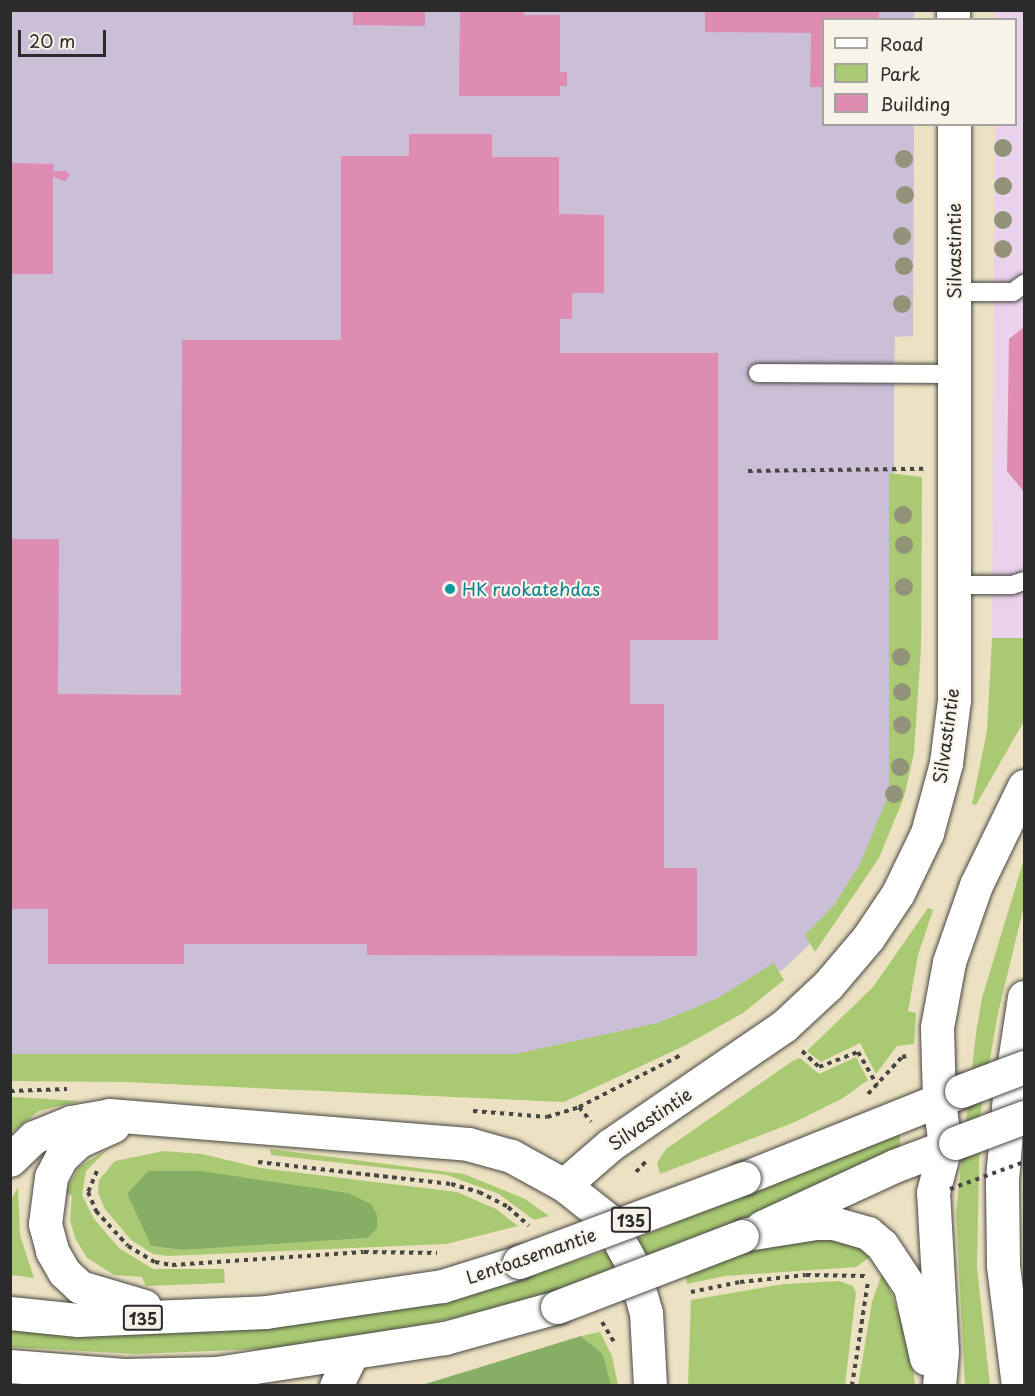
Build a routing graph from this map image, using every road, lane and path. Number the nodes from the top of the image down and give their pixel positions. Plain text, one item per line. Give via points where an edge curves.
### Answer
1 (954, 126) edge
2 (1024, 284) edge
3 (954, 292) junction
4 (758, 373) dead end
5 (954, 374) junction
6 (927, 457) dead end
7 (927, 468) junction
8 (748, 471) dead end
9 (927, 480) dead end
10 (1024, 581) edge
11 (955, 585) junction
12 (1024, 786) edge
13 (1024, 997) edge
14 (807, 1042) dead end
15 (799, 1049) junction
16 (684, 1054) dead end
17 (791, 1054) dead end
18 (936, 1054) junction
19 (1024, 1067) edge
20 (877, 1085) junction
21 (950, 1096) junction
22 (863, 1098) dead end
23 (579, 1107) dead end
24 (153, 1117) junction
25 (1024, 1117) edge
26 (261, 1127) junction
27 (950, 1145) junction
28 (650, 1157) dead end
29 (247, 1159) dead end
30 (10, 1160) edge
31 (258, 1162) junction
32 (1024, 1162) edge
33 (102, 1166) dead end
34 (636, 1172) dead end
35 (564, 1185) junction
36 (950, 1189) dead end
37 (532, 1229) dead end
38 (745, 1235) junction
39 (446, 1253) dead end
40 (740, 1282) dead end
41 (10, 1313) edge
42 (208, 1316) junction
43 (599, 1317) dead end
44 (351, 1355) junction
45 (620, 1356) dead end
46 (10, 1366) edge
47 (227, 1379) edge
48 (336, 1386) edge
49 (650, 1386) edge
50 (852, 1386) edge
51 (931, 1386) edge
52 (939, 1386) edge
53 (1018, 1386) edge

1 - 3 main road, Silvastintie
2 - 3 lane via 1013,292
3 - 5 main road, Silvastintie
4 - 5 lane
5 - 11 main road, Silvastintie
6 - 7 path
7 - 8 path
7 - 9 path
10 - 11 lane
11 - 35 main road, Silvastintie via 954,700 946,763 927,832 898,893 868,938 828,985 784,1026 610,1145
12 - 18 main road via 976,885 949,962
13 - 53 main road via 1009,1095 1002,1179 1003,1265
14 - 15 path
15 - 17 path
15 - 20 path via 819,1067 858,1052
16 - 23 path
18 - 20 path via 902,1057
18 - 21 main road
19 - 21 main road, Lentoasemantie / 135, bridge
20 - 22 path
21 - 27 main road
21 - 42 main road, Lentoasemantie / 135, bridge via 744,1178 519,1262 442,1286 328,1306
24 - 26 main road
24 - 30 main road via 109,1115 71,1122 34,1137
24 - 42 main road via 110,1126 79,1141 61,1158 51,1176 46,1201 45,1224 52,1251 64,1272 80,1287 108,1298
25 - 27 main road, bridge
26 - 31 path
26 - 35 main road via 468,1144 511,1156
27 - 38 main road
27 - 52 main road via 933,1192 942,1352
28 - 34 path
29 - 31 path
31 - 37 path via 451,1184 479,1192 508,1207
32 - 36 path, bridge
33 - 39 path via 89,1183 88,1192 96,1211 128,1246 155,1262 172,1265 364,1252
35 - 49 main road via 607,1219 632,1264 646,1313
38 - 44 main road, bridge via 556,1307 445,1338
38 - 51 main road via 833,1223 868,1233 882,1245 910,1287
40 - 50 path via 806,1275 870,1276
41 - 42 main road, Lentoasemantie / 135 via 78,1320
43 - 45 path
44 - 47 main road
44 - 48 main road
46 - 47 main road

